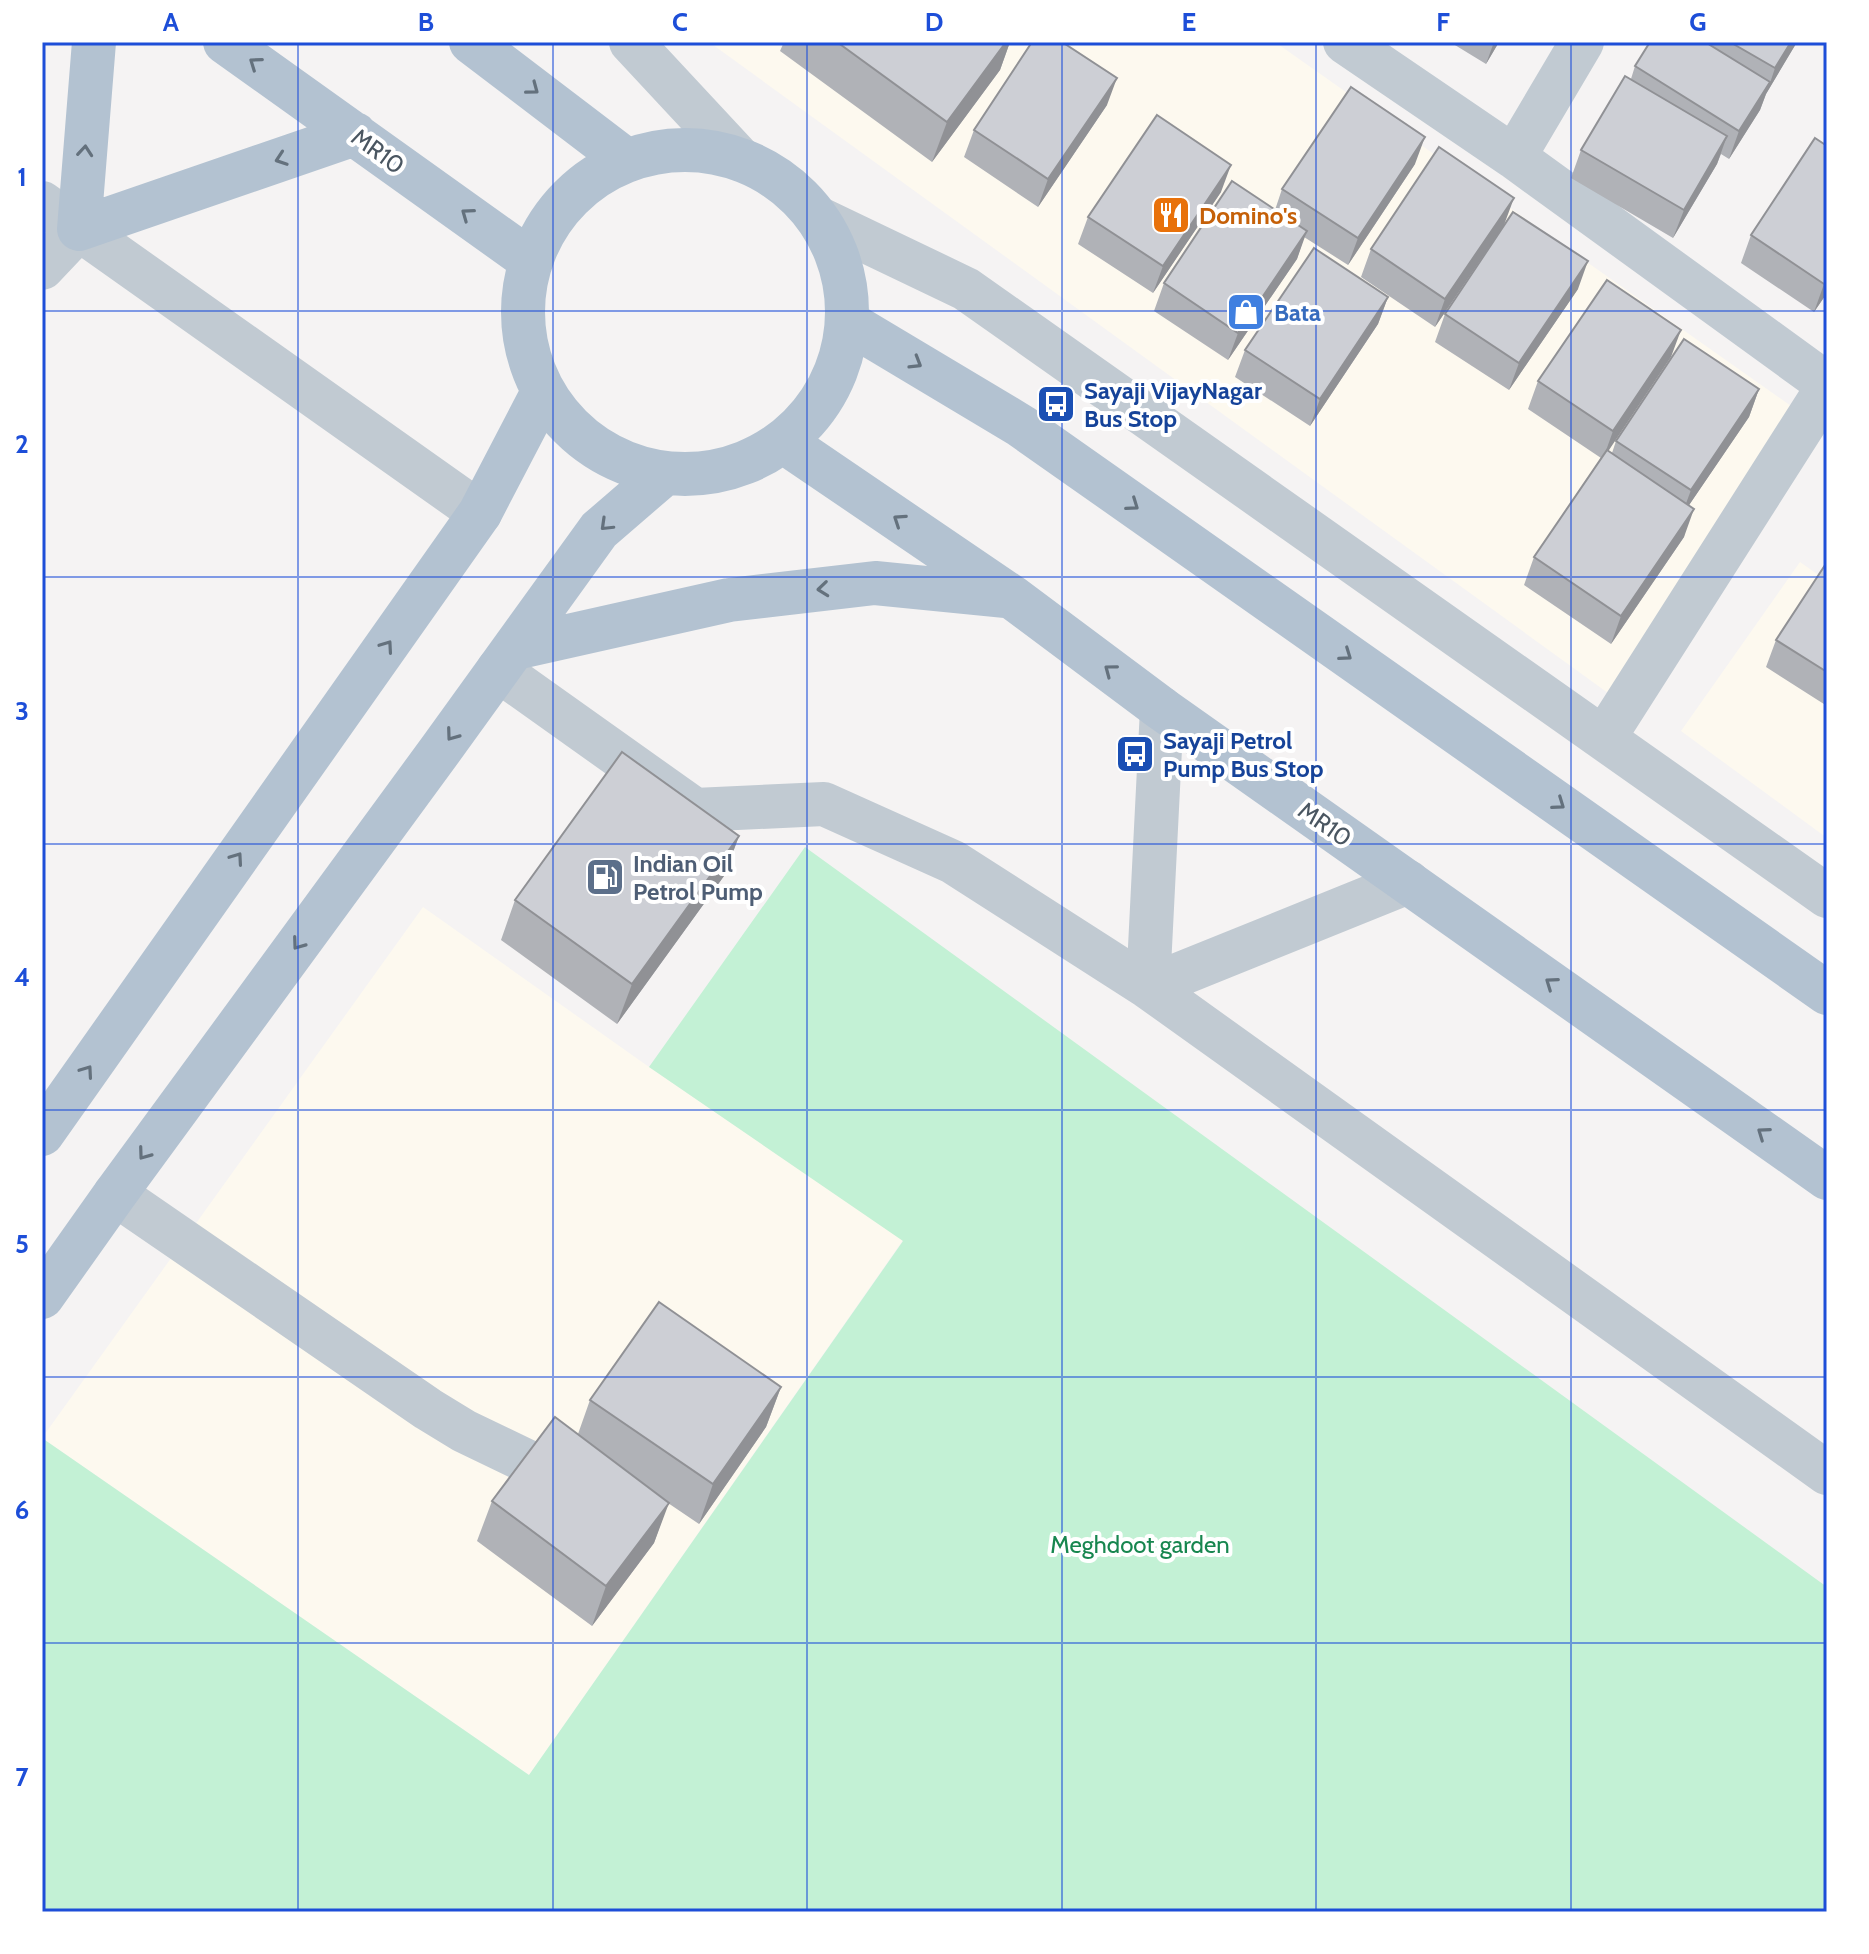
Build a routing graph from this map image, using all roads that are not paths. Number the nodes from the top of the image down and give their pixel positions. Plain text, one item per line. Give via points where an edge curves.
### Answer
1 (94, 42) edge
2 (225, 42) edge
3 (471, 42) edge
4 (631, 42) edge
5 (1345, 42) edge
6 (1582, 42) edge
7 (355, 134) junction
8 (738, 157) junction
9 (1514, 157) junction
10 (626, 160) junction
11 (42, 203) edge
12 (820, 219) junction
13 (79, 229) junction
14 (530, 260) junction
15 (42, 268) edge
16 (849, 323) junction
17 (1827, 386) edge
18 (543, 392) junction
19 (784, 442) junction
20 (664, 474) junction
21 (480, 513) junction
22 (1012, 597) junction
23 (506, 659) junction
24 (1162, 709) junction
25 (1604, 738) junction
26 (1408, 882) junction
27 (1827, 896) edge
28 (1148, 987) junction
29 (1827, 993) edge
30 (42, 1134) edge
31 (1827, 1178) edge
32 (115, 1194) junction
33 (42, 1297) edge
34 (1827, 1473) edge
35 (605, 1504) edge

13 -> 1 main road
7 -> 2 main road, MR10
3 -> 10 main road
4 - 8 street
5 - 9 street
6 - 9 street
7 -> 13 main road
14 -> 7 main road, MR10
8 - 10 main road via 682,149
8 - 12 main road via 783,182
9 - 17 street
10 - 14 main road via 584,183 552,217
11 - 13 street
12 - 16 main road via 843,269
12 - 25 street via 966,289
13 - 15 street
13 - 21 street
14 - 18 main road via 521,304 526,350
16 - 19 main road via 839,368 817,409
16 -> 29 main road via 1021,426
17 - 25 street
18 - 20 main road via 574,432 616,459
18 - 21 main road
19 - 20 main road via 747,463 706,474
22 -> 19 main road, MR10
20 -> 23 main road via 599,530
30 -> 21 main road
22 -> 23 main road via 875,583 729,600
24 -> 22 main road, MR10
23 - 28 street via 695,810 824,804 953,862
23 -> 32 main road
24 - 26 main road, MR10
24 - 28 street
25 - 27 street
26 - 28 street
31 -> 26 main road, MR10
28 - 34 street
32 - 33 main road
32 - 35 street via 428,1409

